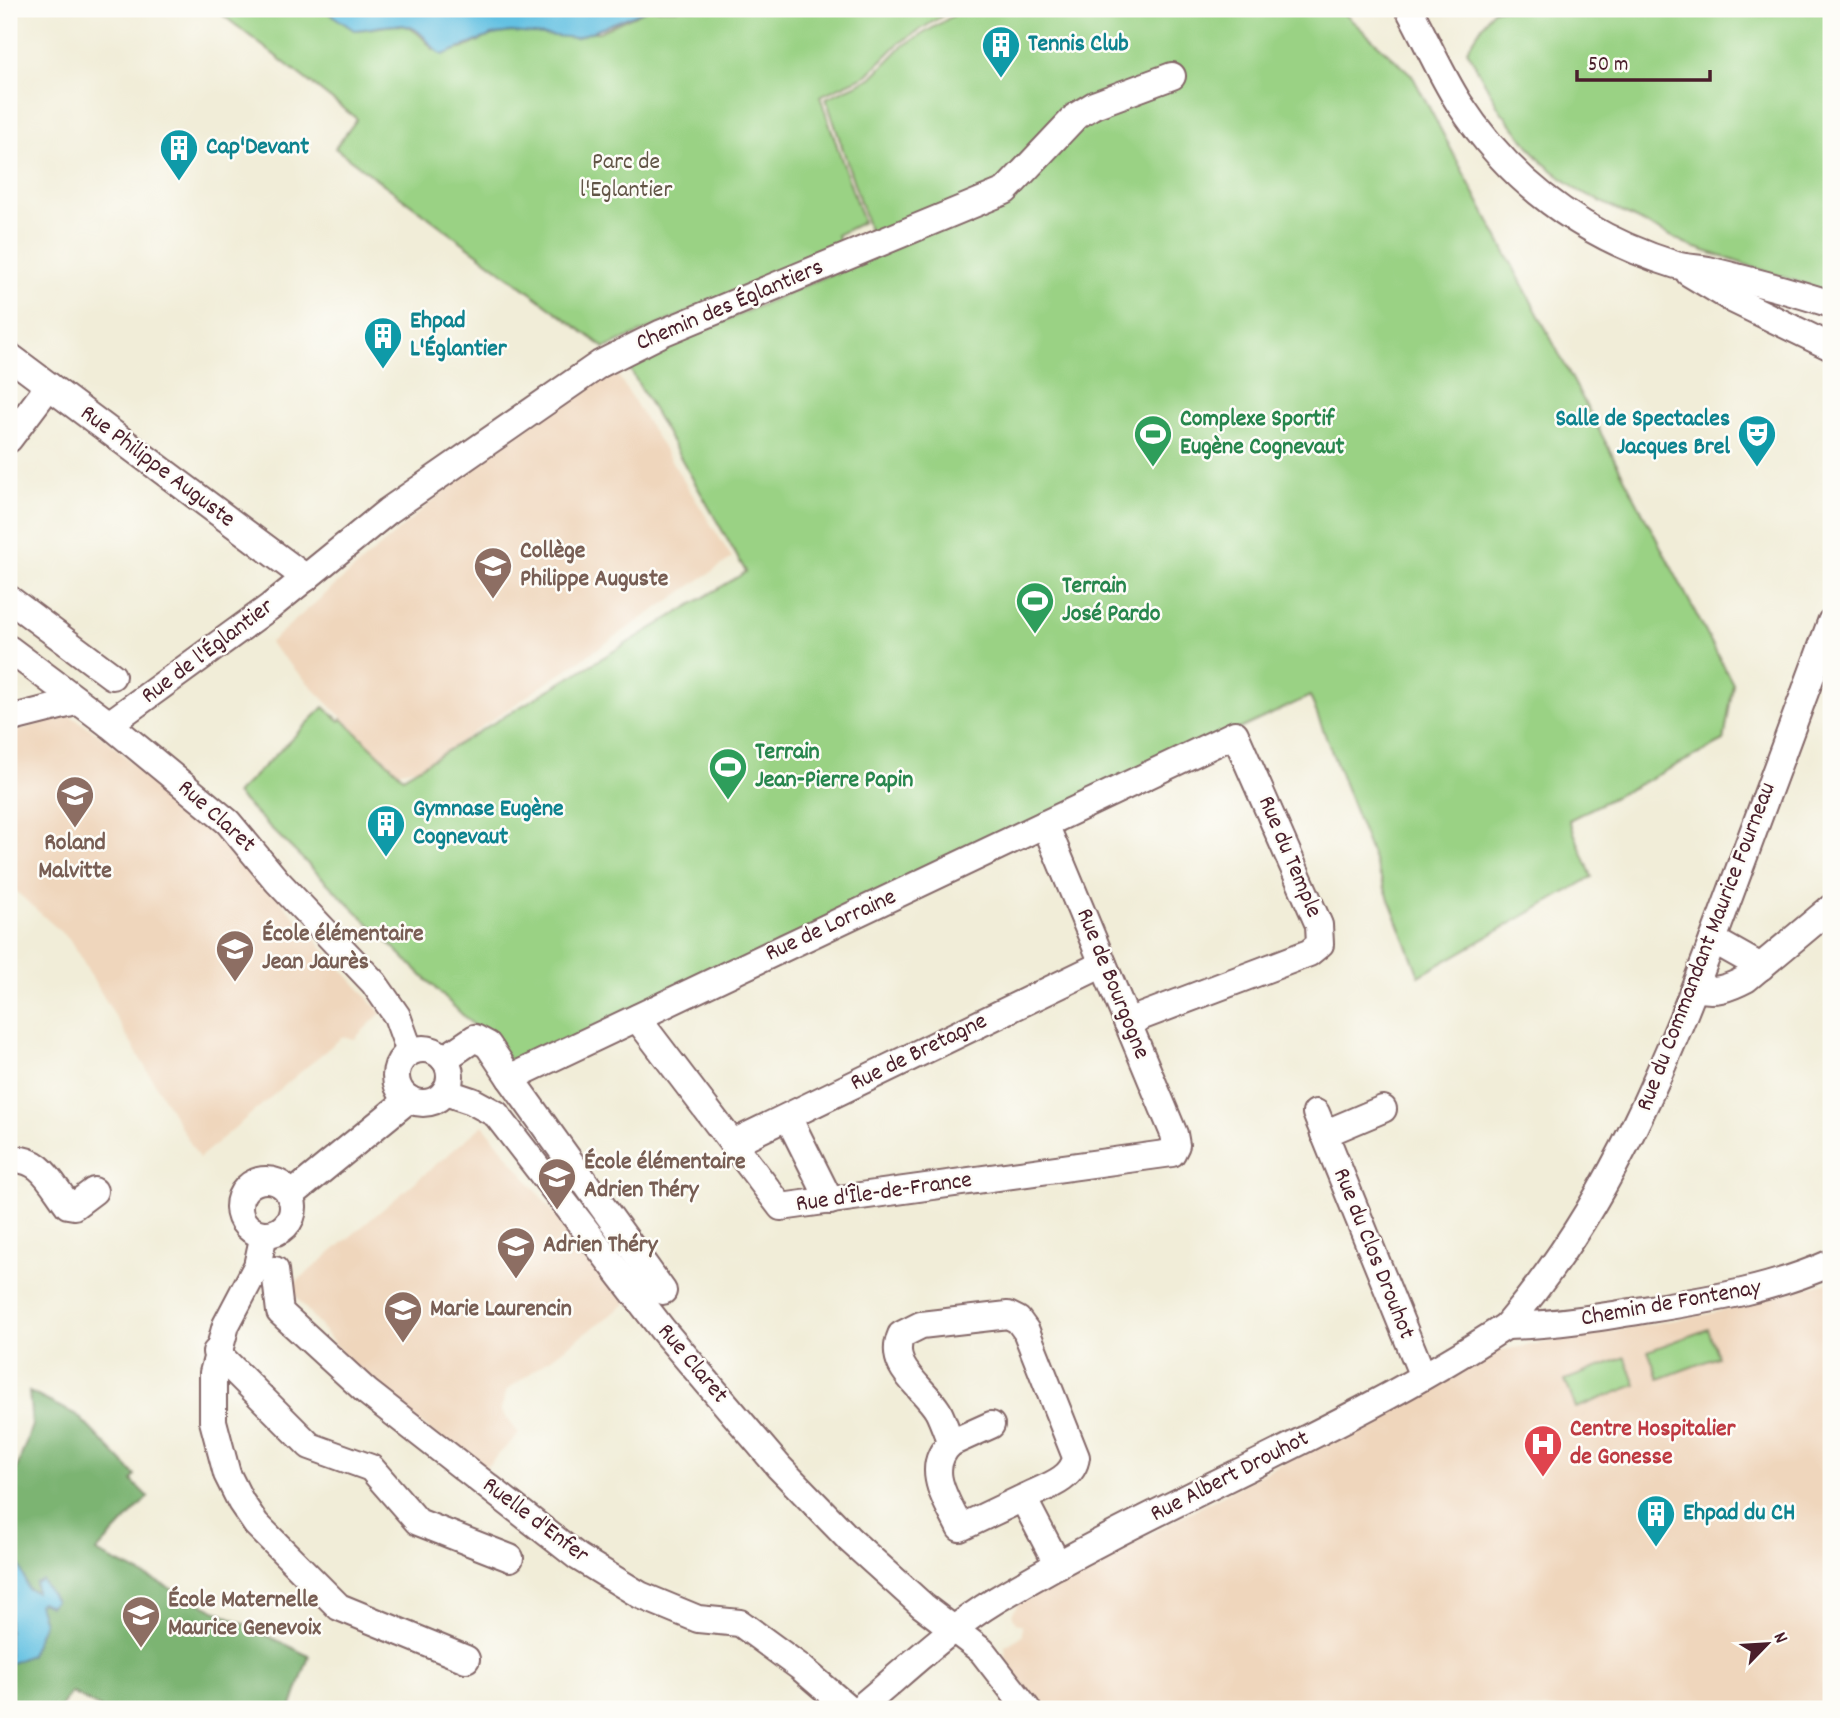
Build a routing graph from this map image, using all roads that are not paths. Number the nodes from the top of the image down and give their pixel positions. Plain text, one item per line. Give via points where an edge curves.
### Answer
1 (1409, 9) edge
2 (1172, 76) dead end
3 (1679, 266) junction
4 (1831, 304) edge
5 (1831, 347) edge
6 (9, 356) edge
7 (49, 386) junction
8 (9, 439) edge
9 (306, 578) junction
10 (9, 599) edge
11 (1831, 622) edge
12 (9, 649) edge
13 (113, 676) dead end
14 (76, 702) junction
15 (9, 719) edge
16 (109, 724) junction
17 (1235, 734) joint
18 (1045, 824) junction
19 (1831, 908) edge
20 (1713, 940) junction
21 (1103, 964) junction
22 (1761, 967) junction
23 (1696, 988) junction
24 (636, 1018) junction
25 (1127, 1023) junction
26 (410, 1052) junction
27 (444, 1059) junction
28 (510, 1078) junction
29 (445, 1092) junction
30 (404, 1094) junction
31 (1384, 1109) dead end
32 (788, 1117) junction
33 (735, 1142) junction
34 (1176, 1145) joint
35 (9, 1160) edge
36 (285, 1190) junction
37 (94, 1191) dead end
38 (830, 1201) junction
39 (264, 1234) junction
40 (1831, 1263) edge
41 (275, 1270) dead end
42 (663, 1291) dead end
43 (1506, 1326) junction
44 (216, 1352) junction
45 (1422, 1374) junction
46 (991, 1425) dead end
47 (951, 1443) junction
48 (1023, 1498) junction
49 (510, 1558) dead end
50 (1058, 1565) junction
51 (954, 1629) junction
52 (466, 1659) dead end
53 (849, 1709) edge
54 (859, 1709) edge
55 (1027, 1709) edge

1 - 3 street via 1485,141 1525,183 1591,229
2 - 9 street, Chemin des Églantiers via 1076,116 1005,191 613,357 388,511
3 - 4 street
3 - 5 street via 1732,299
6 - 7 street, Rue Philippe Auguste
7 - 8 street
7 - 9 street, Rue Philippe Auguste
9 - 16 street, Rue de l'Églantier
10 - 13 street
11 - 20 street, Rue du Commandant Maurice Fourneau
12 - 14 street, Rue Claret
14 - 15 street
14 - 16 street, Rue Claret
16 - 26 street, Rue Claret via 244,839 277,881 374,983 397,1016
17 - 18 street, Rue de Lorraine
17 - 25 street, Rue du Temple via 1319,925 1320,944 1309,953
18 - 21 street, Rue de Bourgogne
18 - 24 street, Rue de Lorraine
19 - 22 street
20 - 22 street
20 - 23 street, Rue du Commandant Maurice Fourneau
21 - 25 street, Rue de Bourgogne
21 - 32 street, Rue de Bretagne
22 - 23 street via 1731,987 1709,992
23 - 43 street, Rue du Commandant Maurice Fourneau via 1621,1158 1530,1298
24 - 28 street, Rue de Lorraine
24 - 33 street, Rue d'Île-de-France
25 - 34 street, Rue de Bourgogne
26 - 27 street via 434,1051
26 - 30 street via 397,1067
27 - 28 street via 475,1038 488,1045
27 - 29 street via 450,1081
28 - 42 street
29 - 30 street via 430,1102
29 - 51 street, Rue Claret via 496,1114 662,1328 779,1467 850,1540
30 - 36 street
31 - 45 street, Rue du Clos Drouhot via 1320,1124
32 - 33 street, Rue de Bretagne
32 - 38 street
33 - 38 street, Rue d'Île-de-France via 781,1207
34 - 38 street, Rue d'Île-de-France via 1172,1153 1145,1158
35 - 37 street via 37,1164 68,1205 74,1206
36 - 39 street via 292,1209 288,1223
36 - 39 street via 260,1181 241,1197 243,1221
39 - 44 street via 257,1266 239,1294
40 - 43 street, Chemin de Fontenay via 1792,1280 1723,1297 1555,1325
41 - 53 street, Ruelle d'Enfer via 280,1312 367,1392 578,1557 640,1595 698,1619 740,1623
43 - 45 street, Rue Albert Drouhot
44 - 49 street via 310,1446 371,1468 418,1522
44 - 52 street via 213,1421 218,1449 256,1524 339,1607
45 - 50 street, Rue Albert Drouhot
46 - 47 street
47 - 48 street via 937,1465 940,1486 960,1528
47 - 48 street via 937,1410 900,1365 895,1348 901,1335 921,1325 1007,1315 1018,1320 1076,1457 1066,1476
48 - 50 street
50 - 51 street, Rue Albert Drouhot
51 - 54 street, Rue Albert Drouhot
51 - 55 street, Rue Claret via 982,1651

